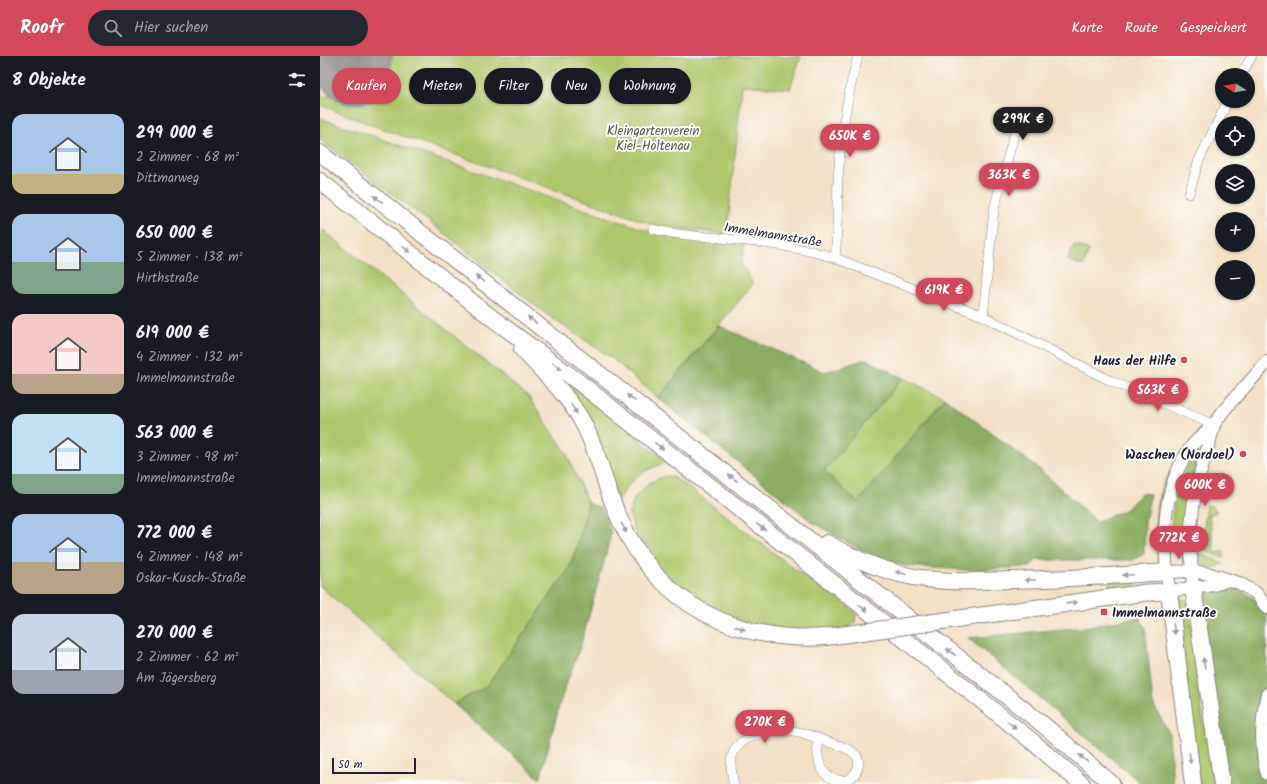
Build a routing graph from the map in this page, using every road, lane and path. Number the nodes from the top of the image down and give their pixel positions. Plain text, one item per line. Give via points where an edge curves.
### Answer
1 (858, 56) edge
2 (1252, 56) edge
3 (1245, 68) edge
4 (1225, 108) edge
5 (1020, 113) dead end
6 (320, 153) edge
7 (320, 181) edge
8 (1190, 194) dead end
9 (653, 229) dead end
10 (835, 258) junction
11 (983, 316) junction
12 (492, 318) junction
13 (1267, 362) edge
14 (1214, 425) junction
15 (774, 511) junction
16 (1192, 571) junction
17 (1167, 572) junction
18 (1228, 580) junction
19 (1193, 588) junction
20 (1169, 591) junction
21 (1267, 608) edge
22 (1267, 694) edge
23 (818, 739) junction
24 (1267, 774) edge
25 (734, 784) edge
26 (1082, 784) edge
27 (1112, 784) edge
28 (1193, 784) edge
29 (1222, 784) edge

1 - 10 street via 842,132
2 - 3 street
4 - 8 street via 1199,160
5 - 11 street via 994,209
15 -> 6 highway
7 -> 12 highway
9 - 10 street, Immelmannstraße via 801,249
10 - 11 street, Immelmannstraße
11 - 14 street, Immelmannstraße via 1119,384
12 -> 20 highway, bridge via 567,397 582,421 594,445 620,521 640,556 663,582 704,613 721,621 770,636 826,637
12 -> 26 highway via 598,398 993,710
13 - 14 street
14 - 16 street via 1193,509
14 - 17 street via 1202,434 1188,451 1174,482 1164,522
17 -> 15 highway via 955,582 920,578 870,565 841,552
27 -> 15 highway via 1046,727
16 - 17 street
16 - 18 street via 1214,574
16 - 19 street
17 - 20 street
18 - 19 street
18 - 21 street via 1256,593
19 - 20 street
29 -> 19 highway
20 -> 28 highway
22 - 24 street via 1262,731
23 - 23 street via 817,756 826,774 836,780 848,780 853,777 858,766 856,755
23 - 25 street via 783,730 746,738 735,748 732,755

